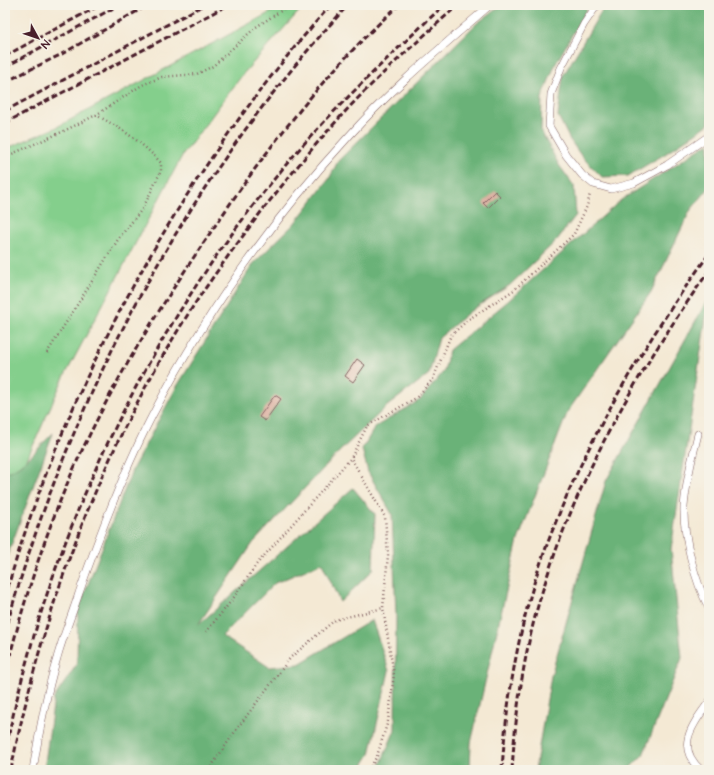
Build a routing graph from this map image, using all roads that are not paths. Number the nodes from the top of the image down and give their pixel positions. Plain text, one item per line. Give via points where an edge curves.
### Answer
1 (490, 5) edge
2 (597, 5) edge
3 (709, 136) edge
4 (698, 434) dead end
5 (709, 608) edge
6 (709, 702) edge
7 (33, 770) edge
8 (701, 770) edge

1 - 7 lane via 413,73 350,134 297,194 256,248 178,370 152,417 120,485 88,567 57,658 39,732
2 - 3 lane via 584,24 551,94 549,126 566,155 582,175 593,184 611,189 634,183 667,165
4 - 5 lane via 688,472 684,508 690,554 700,592
6 - 8 lane via 688,734 688,752 692,761

